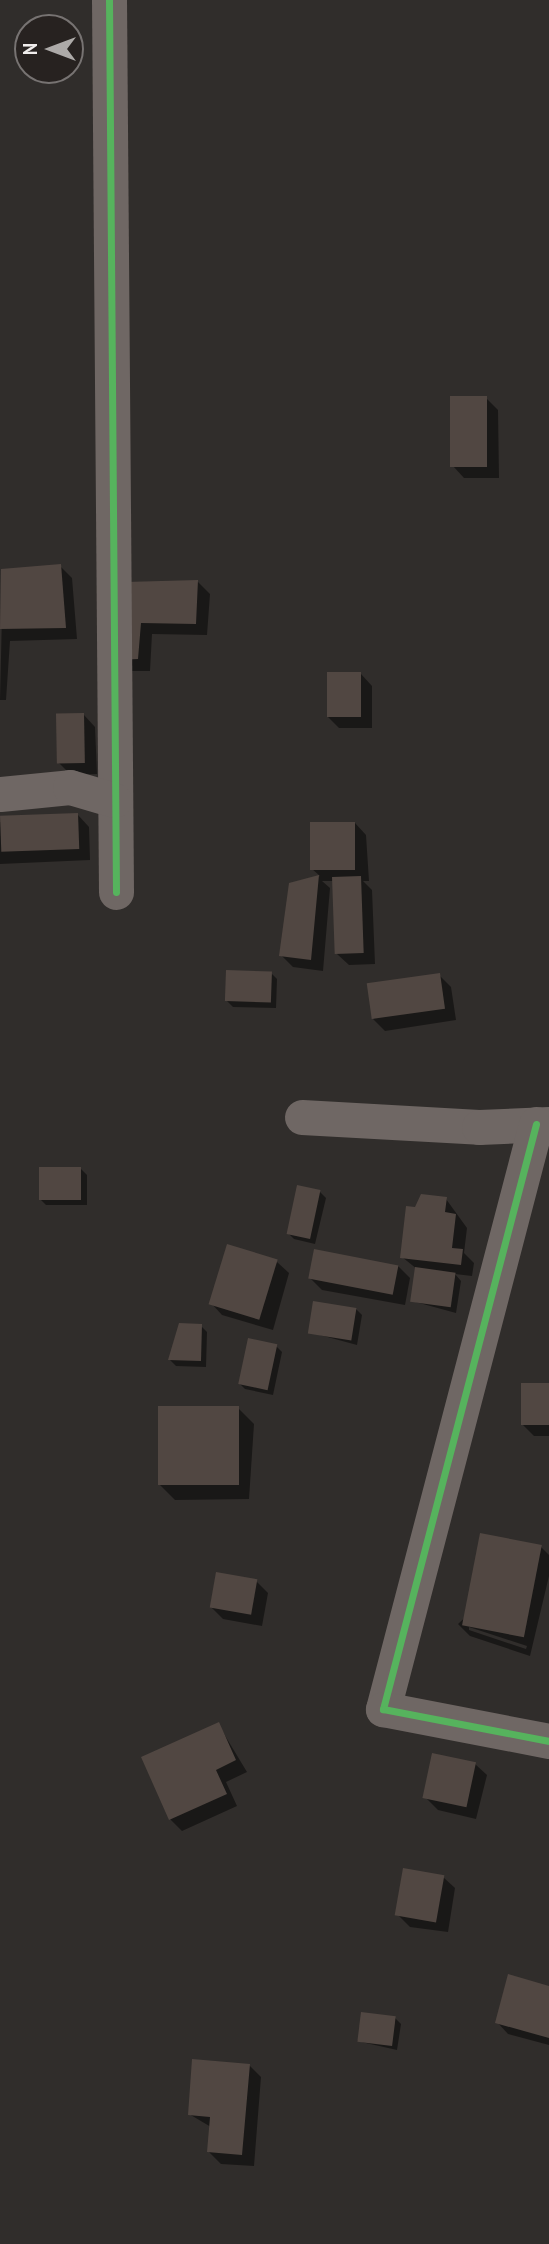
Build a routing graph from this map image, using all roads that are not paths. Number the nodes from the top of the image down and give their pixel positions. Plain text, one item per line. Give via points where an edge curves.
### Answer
1 (109, 0) edge
2 (0, 794) edge
3 (114, 800) junction
4 (116, 892) dead end
5 (302, 1117) dead end
6 (543, 1124) edge
7 (549, 1741) edge

1 - 3 street
2 - 3 street via 70,787
3 - 4 street
5 - 6 street
6 - 7 street via 383,1709

